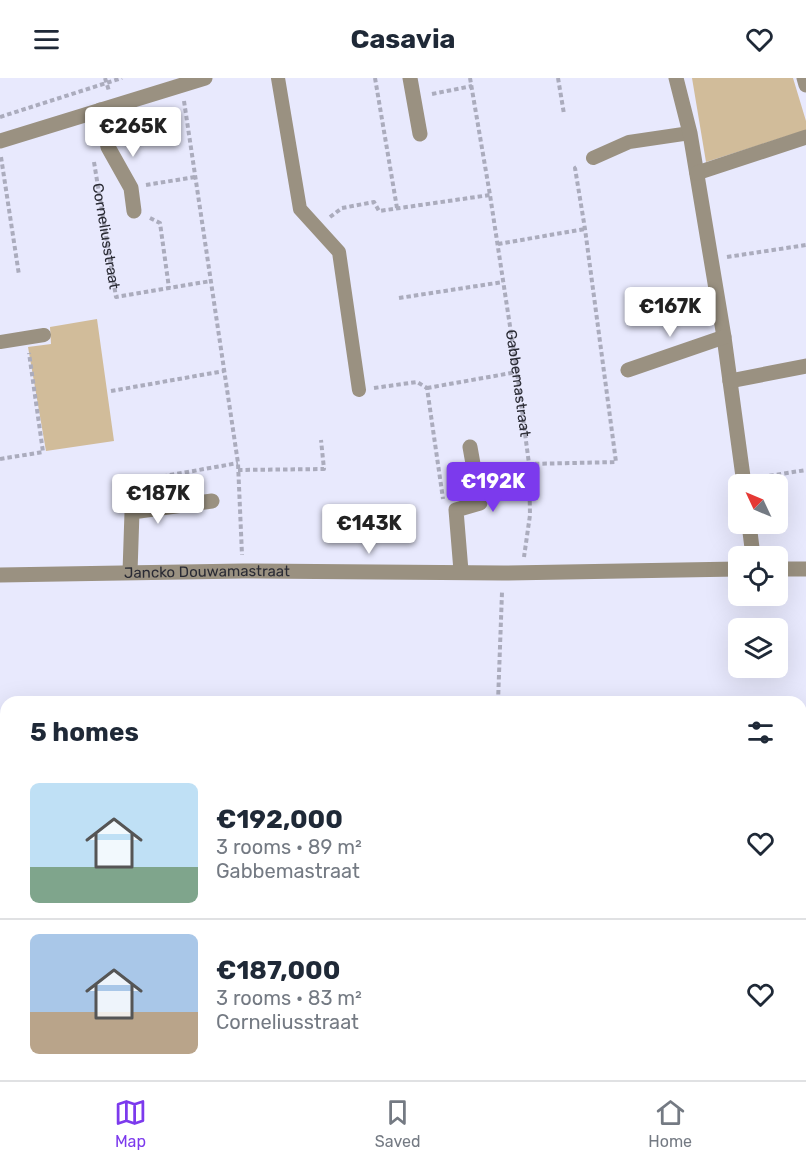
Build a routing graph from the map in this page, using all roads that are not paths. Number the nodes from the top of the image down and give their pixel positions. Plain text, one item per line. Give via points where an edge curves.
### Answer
1 (205, 78) edge
2 (278, 78) edge
3 (410, 78) edge
4 (676, 78) edge
5 (804, 78) edge
6 (806, 85) edge
7 (100, 110) junction
8 (690, 133) junction
9 (420, 134) dead end
10 (806, 137) edge
11 (0, 141) edge
12 (593, 158) road end
13 (697, 173) junction
14 (134, 211) road end
15 (44, 335) dead end
16 (724, 337) junction
17 (0, 342) edge
18 (806, 366) edge
19 (628, 370) dead end
20 (730, 381) junction
21 (359, 390) road end
22 (470, 447) dead end
23 (742, 474) edge
24 (212, 501) dead end
25 (728, 569) edge
26 (788, 569) edge
27 (806, 569) edge
28 (130, 572) junction
29 (461, 572) junction
30 (0, 575) edge

1 - 7 street
2 - 21 lane via 300,209 339,252
3 - 9 street
4 - 8 street
5 - 6 street
7 - 11 street
7 - 14 street, Corneliusstraat via 108,147 131,188
8 - 12 lane via 629,142
8 - 13 street
10 - 13 street
13 - 16 street
15 - 17 lane
16 - 19 street
16 - 20 street
18 - 20 street
20 - 23 street
22 - 29 street via 480,503 456,510
24 - 28 street via 132,512
25 - 29 street, Jancko Douwamastraat
26 - 27 street
28 - 29 street, Jancko Douwamastraat
28 - 30 street, Jancko Douwamastraat

